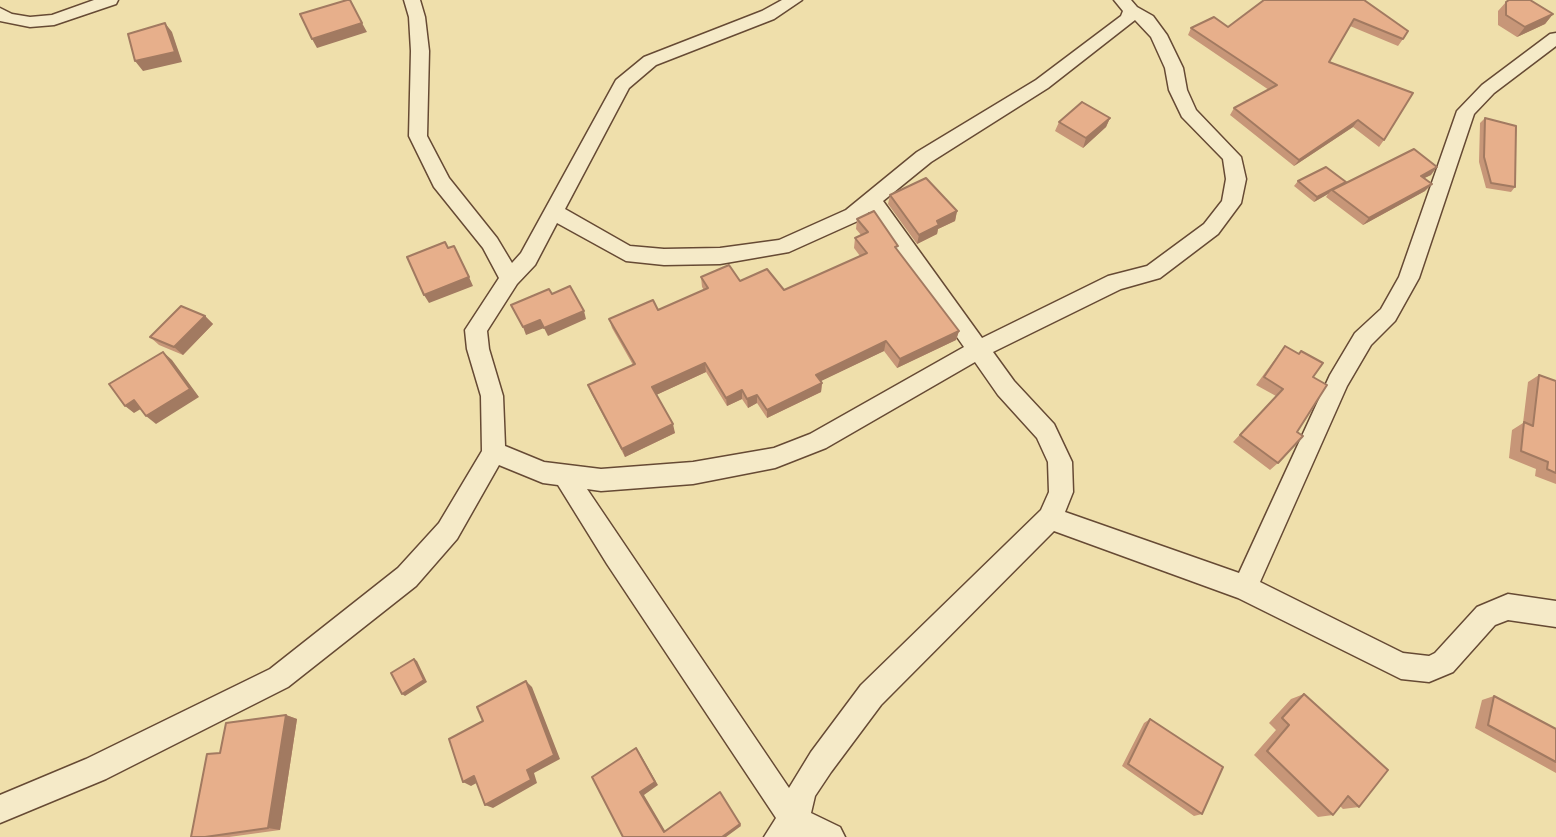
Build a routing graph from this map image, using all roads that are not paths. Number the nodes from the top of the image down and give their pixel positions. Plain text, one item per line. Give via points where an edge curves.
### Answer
1 (110, 0) edge
2 (412, 0) edge
3 (794, 0) edge
4 (1127, 6) edge
5 (0, 13) edge
6 (1556, 38) edge
7 (871, 200) junction
8 (554, 212) junction
9 (510, 278) junction
10 (978, 350) junction
11 (494, 452) junction
12 (565, 475) junction
13 (1050, 518) junction
14 (1245, 588) junction
15 (1556, 614) edge
16 (0, 809) edge
17 (786, 828) edge
18 (830, 837) edge

1 - 5 street via 54,20 30,22
2 - 9 street via 420,51 418,136 441,182 490,243
3 - 8 street via 768,15 650,61 635,72 622,84
4 - 7 street via 1128,19 1042,84 956,135
4 - 10 street via 1159,36 1188,113 1232,157 1236,179 1231,203 1211,229 1153,272 1115,282
6 - 14 street via 1466,111 1409,278 1388,315 1363,339 1338,382
7 - 8 street via 853,215 782,247 720,256 626,253
7 - 10 street
8 - 9 street via 528,259
9 - 11 street via 477,330 492,396
10 - 12 street via 818,441 775,458 680,474 601,480
10 - 13 street via 1046,431 1060,462 1061,492
11 - 12 street
11 - 16 street via 448,531 407,577 279,678 96,769
12 - 17 street
13 - 14 street
13 - 17 street via 871,695 803,790
14 - 15 street via 1401,666 1429,669 1444,663 1486,616 1508,607
17 - 18 street

